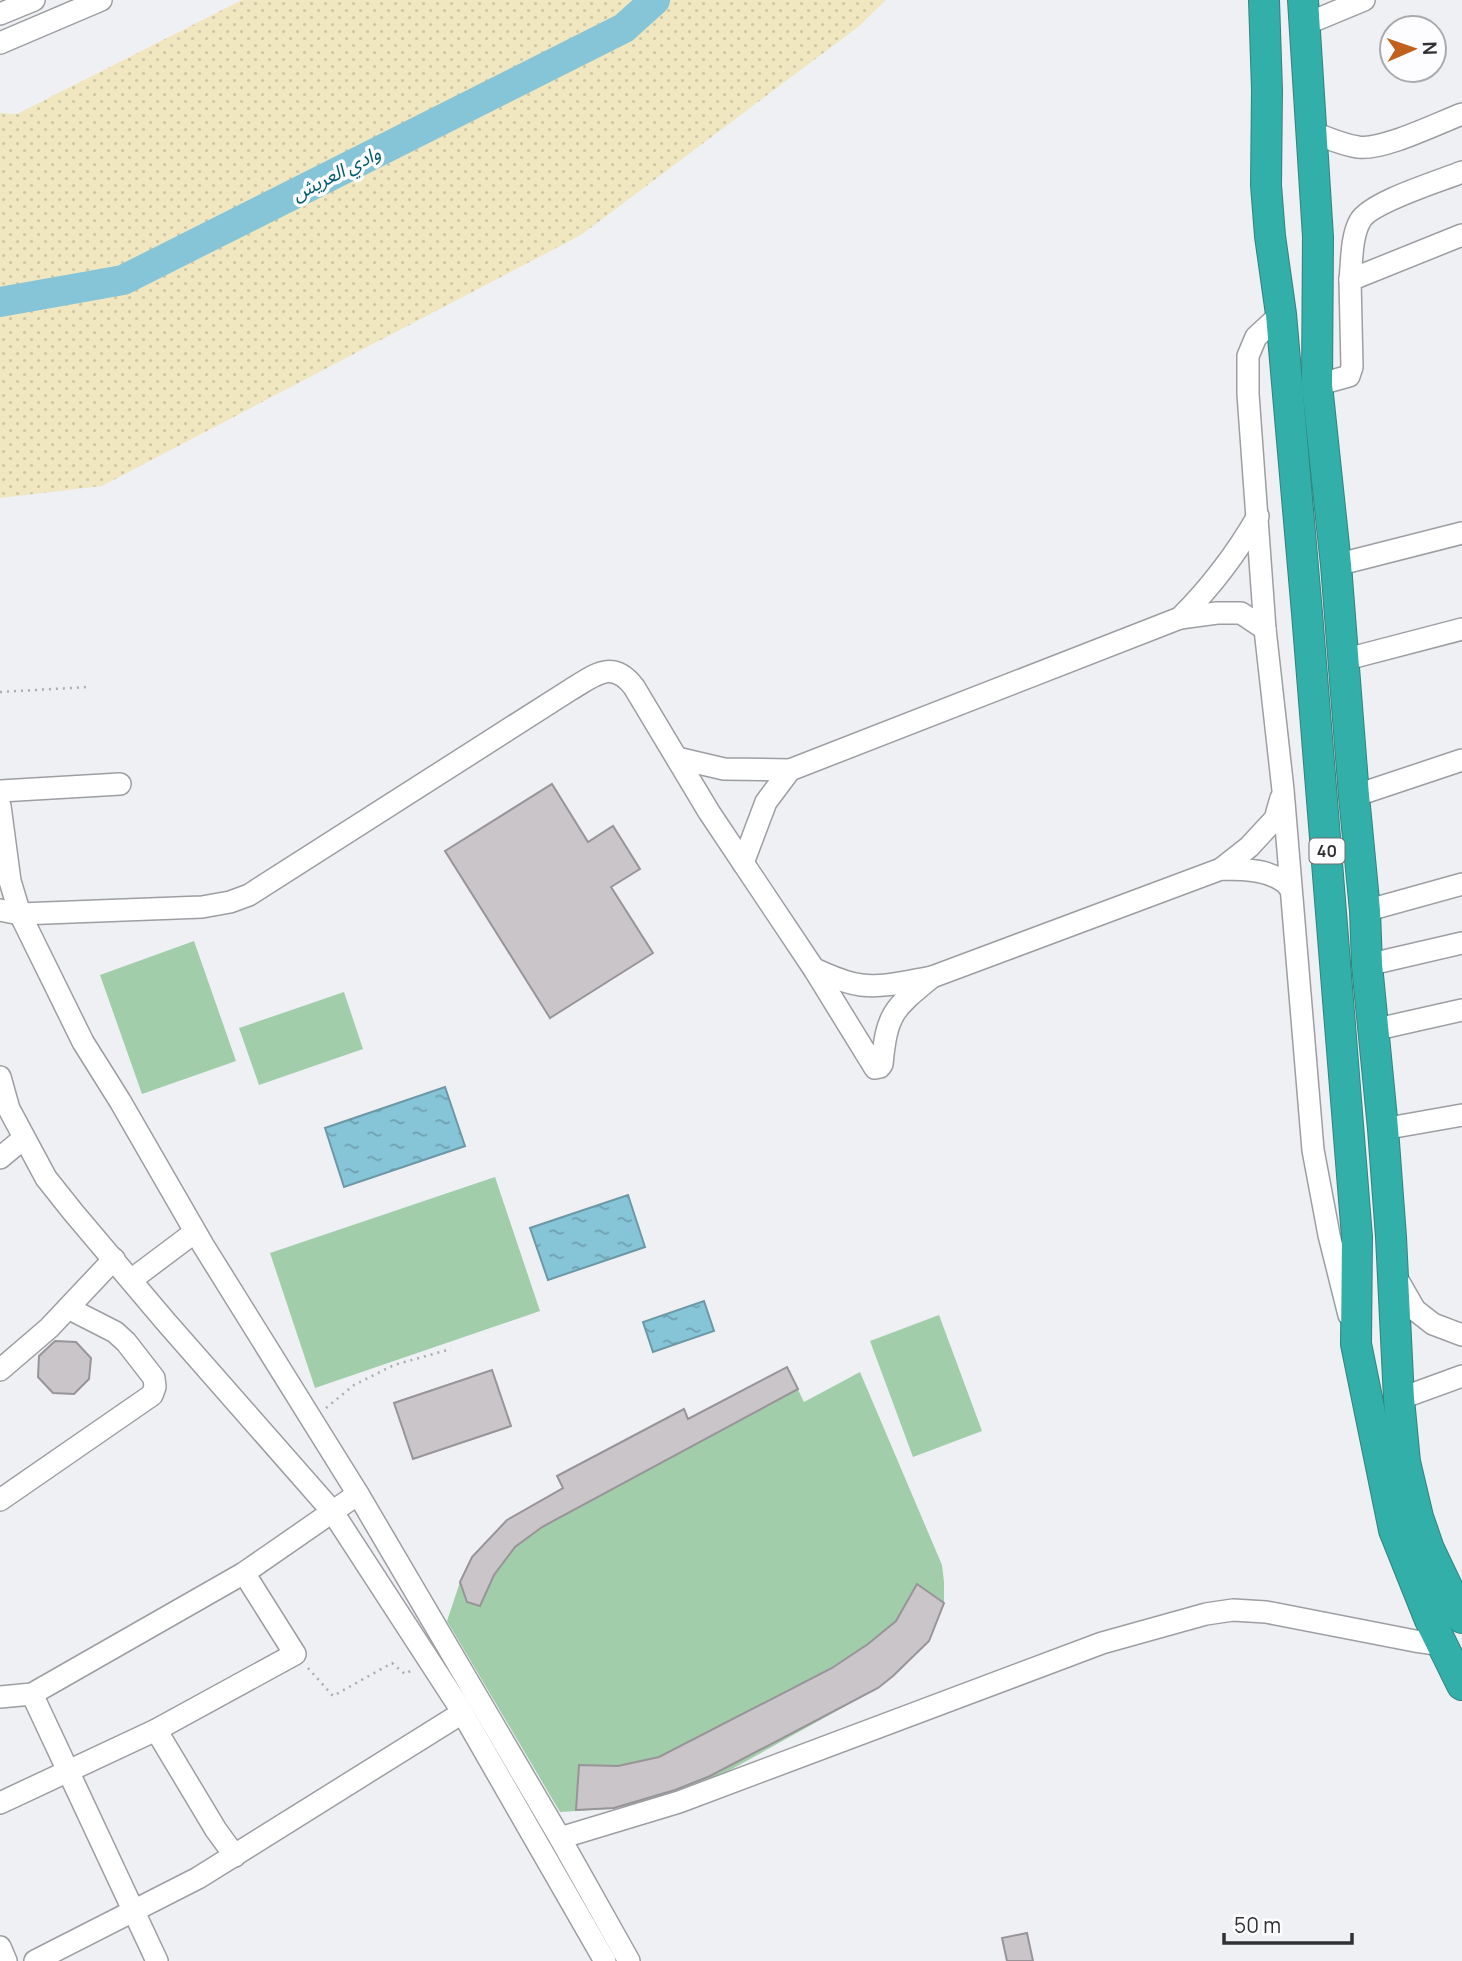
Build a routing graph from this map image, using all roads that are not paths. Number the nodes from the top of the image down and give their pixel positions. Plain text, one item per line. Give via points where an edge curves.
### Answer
1 (34, 0) edge
2 (101, 0) edge
3 (1264, 0) edge
4 (1364, 0) edge
5 (1304, 12) edge
6 (0, 14) edge
7 (0, 43) edge
8 (1462, 114) edge
9 (1311, 132) junction
10 (1313, 172) junction
11 (1462, 172) edge
12 (1266, 186) junction
13 (1462, 234) edge
14 (1270, 236) junction
15 (1318, 237) junction
16 (1350, 280) junction
17 (1281, 314) junction
18 (1317, 385) junction
19 (1258, 516) junction
20 (1462, 533) edge
21 (1336, 565) junction
22 (1339, 608) junction
23 (1307, 613) junction
24 (1180, 618) junction
25 (1265, 629) junction
26 (1462, 629) edge
27 (1343, 660) junction
28 (677, 758) junction
29 (1462, 760) edge
30 (790, 770) junction
31 (120, 784) dead end
32 (1283, 790) junction
33 (0, 791) edge
34 (1354, 796) junction
35 (0, 806) edge
36 (743, 863) junction
37 (1221, 869) junction
38 (1462, 884) edge
39 (1290, 888) junction
40 (1365, 911) junction
41 (10, 912) edge
42 (1462, 943) edge
43 (1367, 965) junction
44 (814, 969) junction
45 (932, 977) junction
46 (1462, 1010) edge
47 (1373, 1030) junction
48 (0, 1077) edge
49 (1462, 1115) edge
50 (1383, 1129) junction
51 (24, 1138) junction
52 (0, 1157) edge
53 (195, 1232) junction
54 (1357, 1237) junction
55 (1391, 1237) junction
56 (114, 1259) junction
57 (1392, 1271) junction
58 (131, 1280) junction
59 (68, 1308) junction
60 (1462, 1335) edge
61 (1356, 1344) junction
62 (0, 1370) edge
63 (1462, 1377) edge
64 (1399, 1399) junction
65 (358, 1494) junction
66 (0, 1500) edge
67 (332, 1511) junction
68 (244, 1573) junction
69 (1462, 1618) edge
70 (1443, 1645) junction
71 (1462, 1685) edge
72 (32, 1694) junction
73 (0, 1697) edge
74 (462, 1713) junction
75 (156, 1730) junction
76 (68, 1772) junction
77 (0, 1803) edge
78 (560, 1838) junction
79 (235, 1856) junction
80 (135, 1912) junction
81 (0, 1947) edge
82 (6, 1961) edge
83 (36, 1961) edge
84 (157, 1961) edge
85 (605, 1961) edge
86 (629, 1961) edge

1 - 6 street
2 - 7 street
3 - 12 highway, 40
4 - 5 street
5 - 9 highway, 40
8 - 9 street via 1367,148
9 - 10 highway, 40
10 - 12 highway via 1284,174
10 - 15 highway, 40
11 - 16 street via 1364,215 1356,230
12 - 14 highway, 40
13 - 16 street
14 - 15 highway via 1302,243
14 - 17 highway, 40
15 - 18 highway, 40
16 - 18 street via 1352,367 1349,376
17 - 19 street via 1256,337 1248,356
17 - 23 highway, 40
18 - 21 highway, 40
19 - 24 street via 1225,569
19 - 25 street
20 - 21 street
21 - 22 highway, 40
22 - 23 highway
22 - 27 highway, 40
23 - 54 highway, 40
24 - 25 street via 1241,613
24 - 30 street
25 - 32 street
26 - 27 street
27 - 34 highway, 40
28 - 30 street via 724,769
28 - 36 street
28 - 41 street via 625,675 601,672 249,895 202,907
29 - 34 street
30 - 36 street via 766,802
31 - 33 street
32 - 37 street via 1275,819
32 - 39 street
34 - 40 highway, 40
35 - 41 street
36 - 44 street
37 - 39 street via 1259,872
37 - 45 street
38 - 40 street
39 - 61 street via 1313,1150 1328,1235
40 - 43 highway, 40
41 - 53 street
42 - 43 street
43 - 47 highway, 40
44 - 45 street via 861,985
44 - 45 street via 875,1068 882,1064 888,1022 901,1003
46 - 47 street
47 - 50 highway, 40
48 - 51 street
49 - 50 street
50 - 55 highway, 40
51 - 52 street
51 - 56 street via 46,1178
53 - 58 street
53 - 65 street
54 - 55 highway
54 - 61 highway, 40
55 - 57 highway, 40
56 - 58 street
56 - 59 street
57 - 60 street via 1415,1310 1433,1324
57 - 64 highway, 40
58 - 67 street
59 - 62 street
59 - 66 street via 121,1336 154,1378 154,1391
61 - 70 highway, 40 via 1394,1530
63 - 64 street
64 - 69 highway, 40 via 1405,1462 1418,1517
65 - 67 street
65 - 78 street
67 - 68 street
67 - 74 street
68 - 72 street
68 - 75 street via 295,1654
70 - 71 highway, 40
70 - 78 street via 1266,1612 1206,1614 1102,1643 679,1802
72 - 73 street
72 - 76 street
74 - 79 street
74 - 85 street
75 - 76 street
75 - 79 street
76 - 77 street
76 - 80 street
78 - 86 street
79 - 80 street
80 - 83 street
80 - 84 street
81 - 82 street

